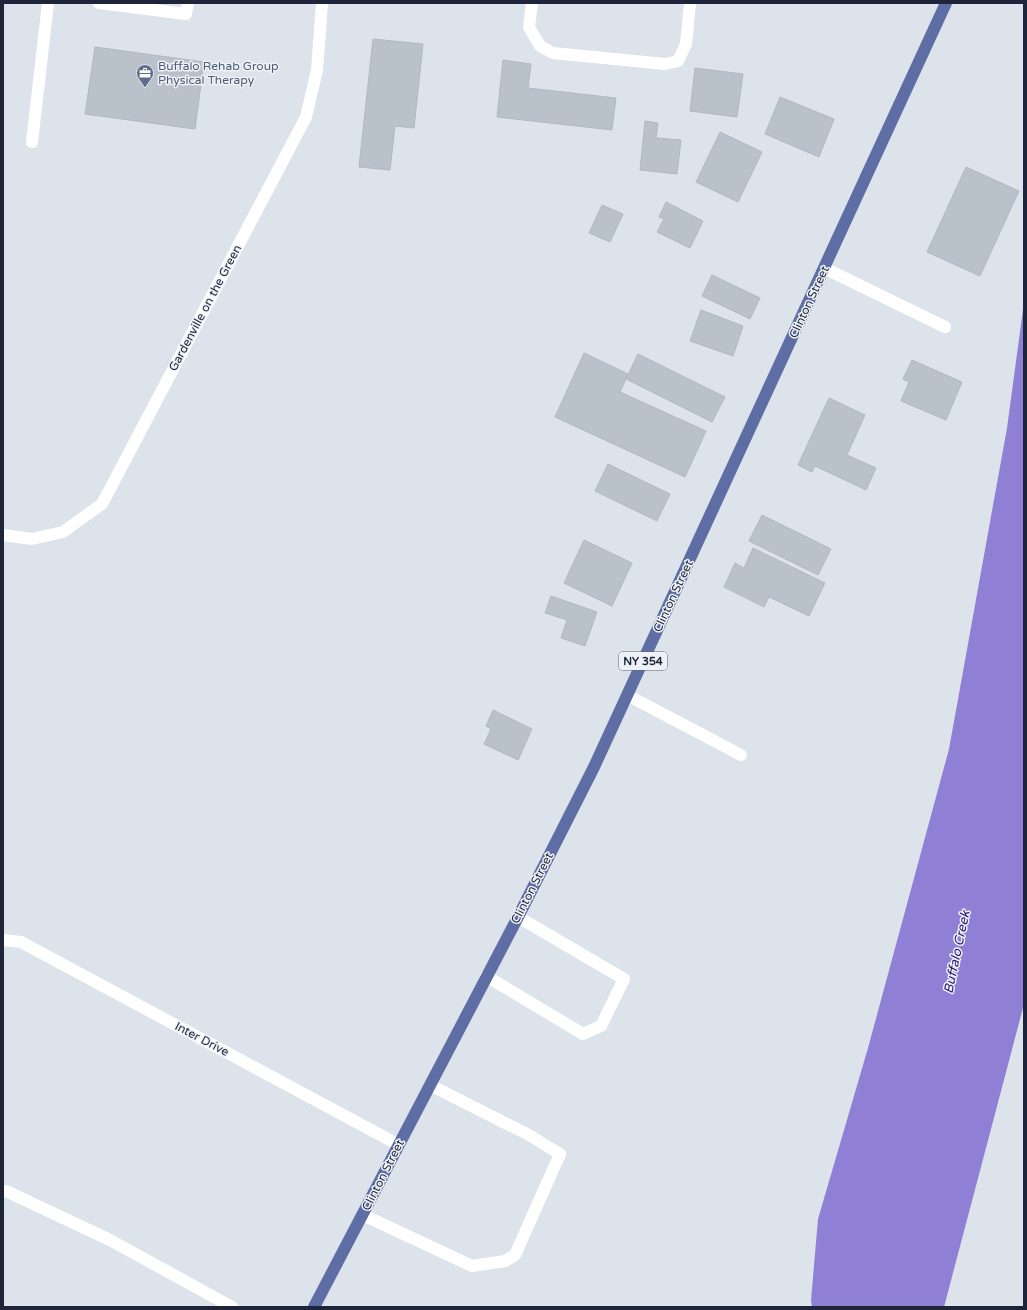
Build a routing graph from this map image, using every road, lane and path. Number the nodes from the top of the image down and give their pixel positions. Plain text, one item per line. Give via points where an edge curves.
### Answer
1 (48, 3) edge
2 (99, 3) edge
3 (188, 3) edge
4 (322, 3) edge
5 (532, 3) edge
6 (690, 3) edge
7 (946, 3) edge
8 (32, 142) dead end
9 (824, 268) junction
10 (945, 327) dead end
11 (3, 535) edge
12 (627, 695) junction
13 (741, 755) dead end
14 (518, 917) junction
15 (3, 940) edge
16 (486, 976) junction
17 (430, 1085) junction
18 (399, 1145) junction
19 (3, 1191) edge
20 (363, 1215) junction
21 (232, 1307) edge
22 (314, 1307) edge

1 - 8 street
2 - 3 street via 186,14
4 - 11 street, Gardenville on the Green via 317,70 306,117 102,504 63,532 32,539
5 - 6 street via 529,27 540,46 553,53 664,64 678,61 686,44
7 - 9 main road, Clinton Street / NY 354
9 - 10 street
9 - 12 main road, Clinton Street / NY 354
12 - 13 street
12 - 14 main road, Clinton Street / NY 354 via 594,767
14 - 16 main road, Clinton Street / NY 354
14 - 16 street via 624,979 601,1026 583,1034
15 - 18 street, Inter Drive via 21,942
16 - 17 main road, Clinton Street / NY 354
17 - 18 main road, Clinton Street / NY 354
17 - 20 street via 529,1135 560,1154 515,1255 505,1261 472,1266
18 - 20 main road, Clinton Street / NY 354
19 - 21 street via 110,1240
20 - 22 main road, Clinton Street / NY 354

